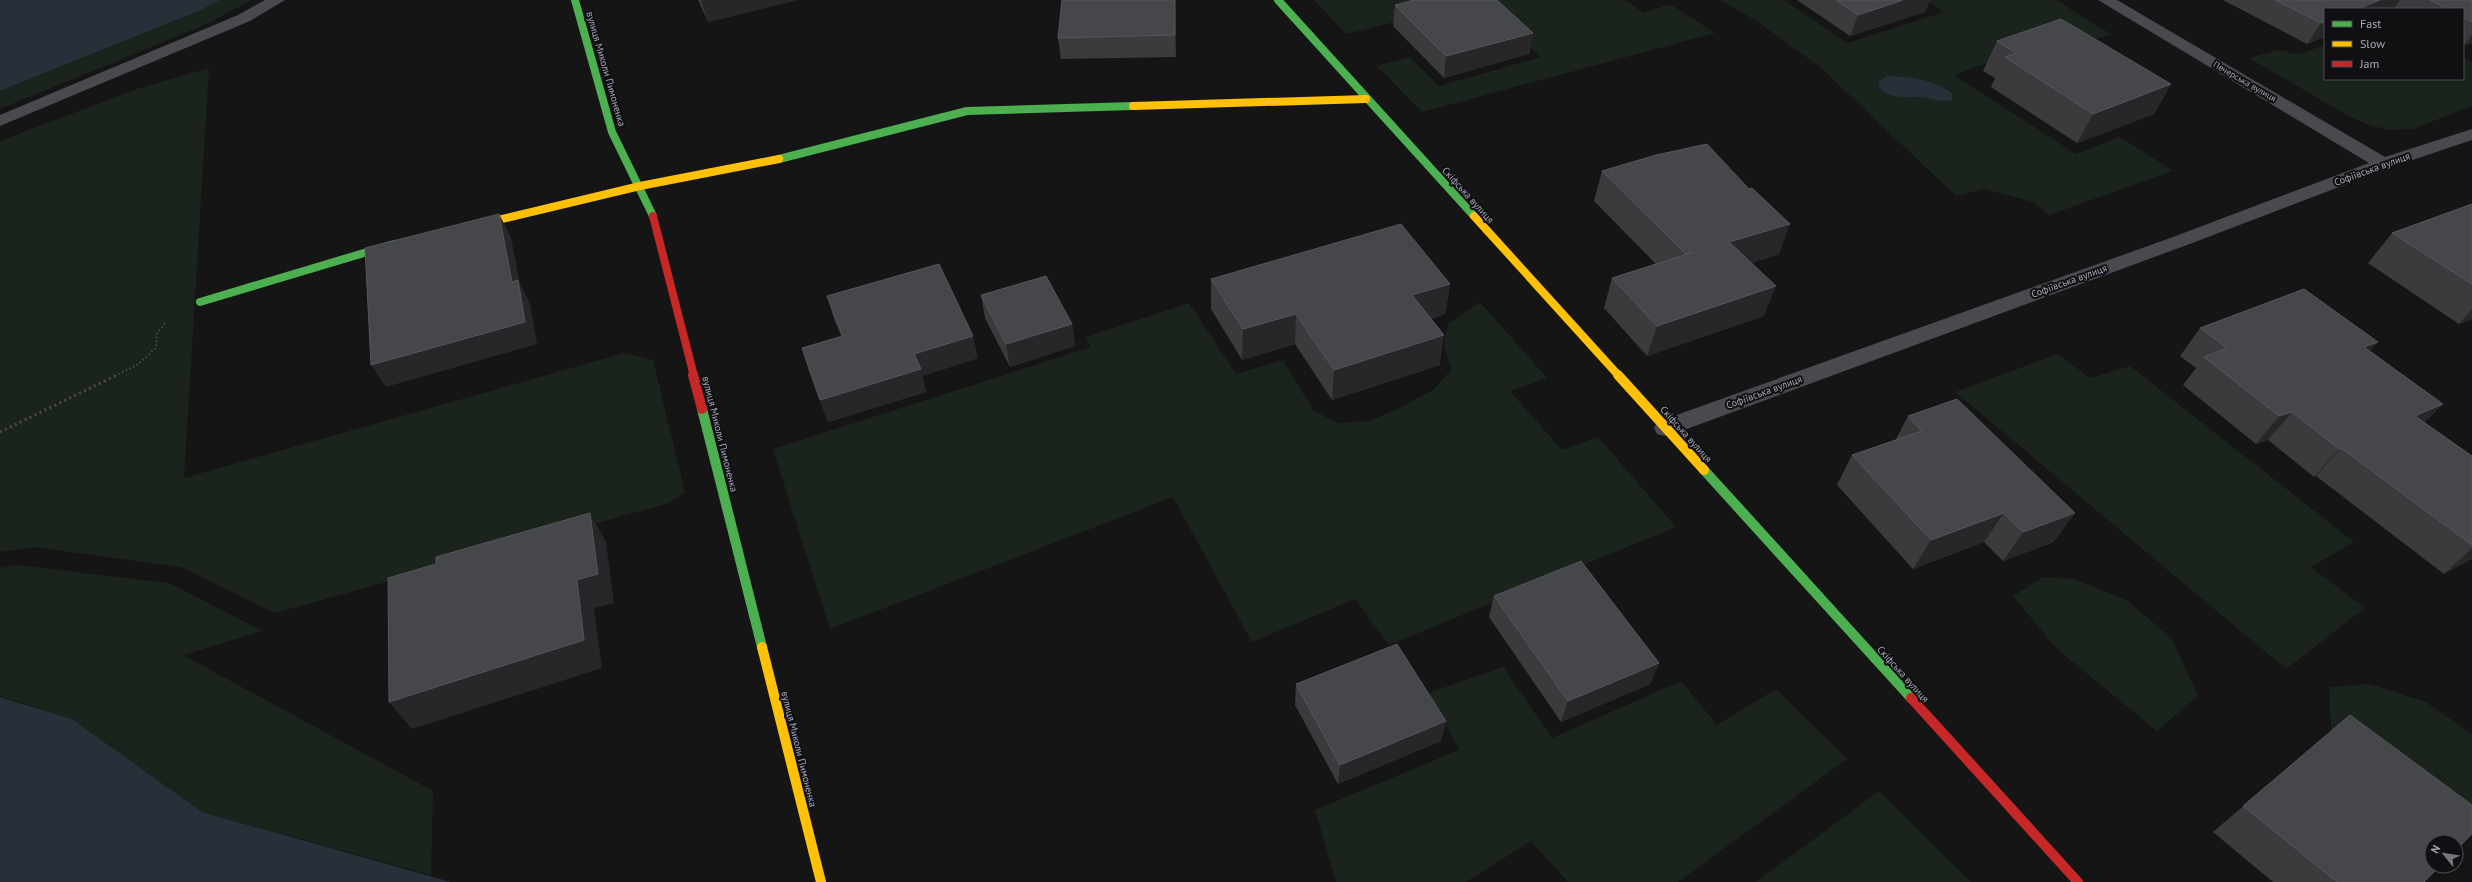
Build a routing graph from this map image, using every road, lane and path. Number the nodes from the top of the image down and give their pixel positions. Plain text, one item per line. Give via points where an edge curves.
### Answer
1 (277, 0) edge
2 (574, 0) edge
3 (1278, 0) edge
4 (2106, 0) edge
5 (1366, 99) junction
6 (0, 121) edge
7 (2472, 134) edge
8 (2383, 164) junction
9 (640, 186) junction
10 (463, 228) edge
11 (402, 242) edge
12 (200, 302) joint
13 (1665, 428) junction
14 (0, 432) edge
15 (821, 882) edge
16 (2078, 882) edge

1 - 6 street via 244,18
2 - 9 street, вулиця Миколи Пимоненка via 612,132
3 - 5 street, Скіфська вулиця
4 - 8 street, Печерська вулиця
5 - 9 street via 967,111 792,156
5 - 13 street, Скіфська вулиця
7 - 8 street, Софіївська вулиця
8 - 13 street, Софіївська вулиця
9 - 10 street
9 - 15 street, вулиця Миколи Пимоненка via 653,214
11 - 12 street
12 - 14 path via 169,319 157,333 156,348 137,365
13 - 16 street, Скіфська вулиця

